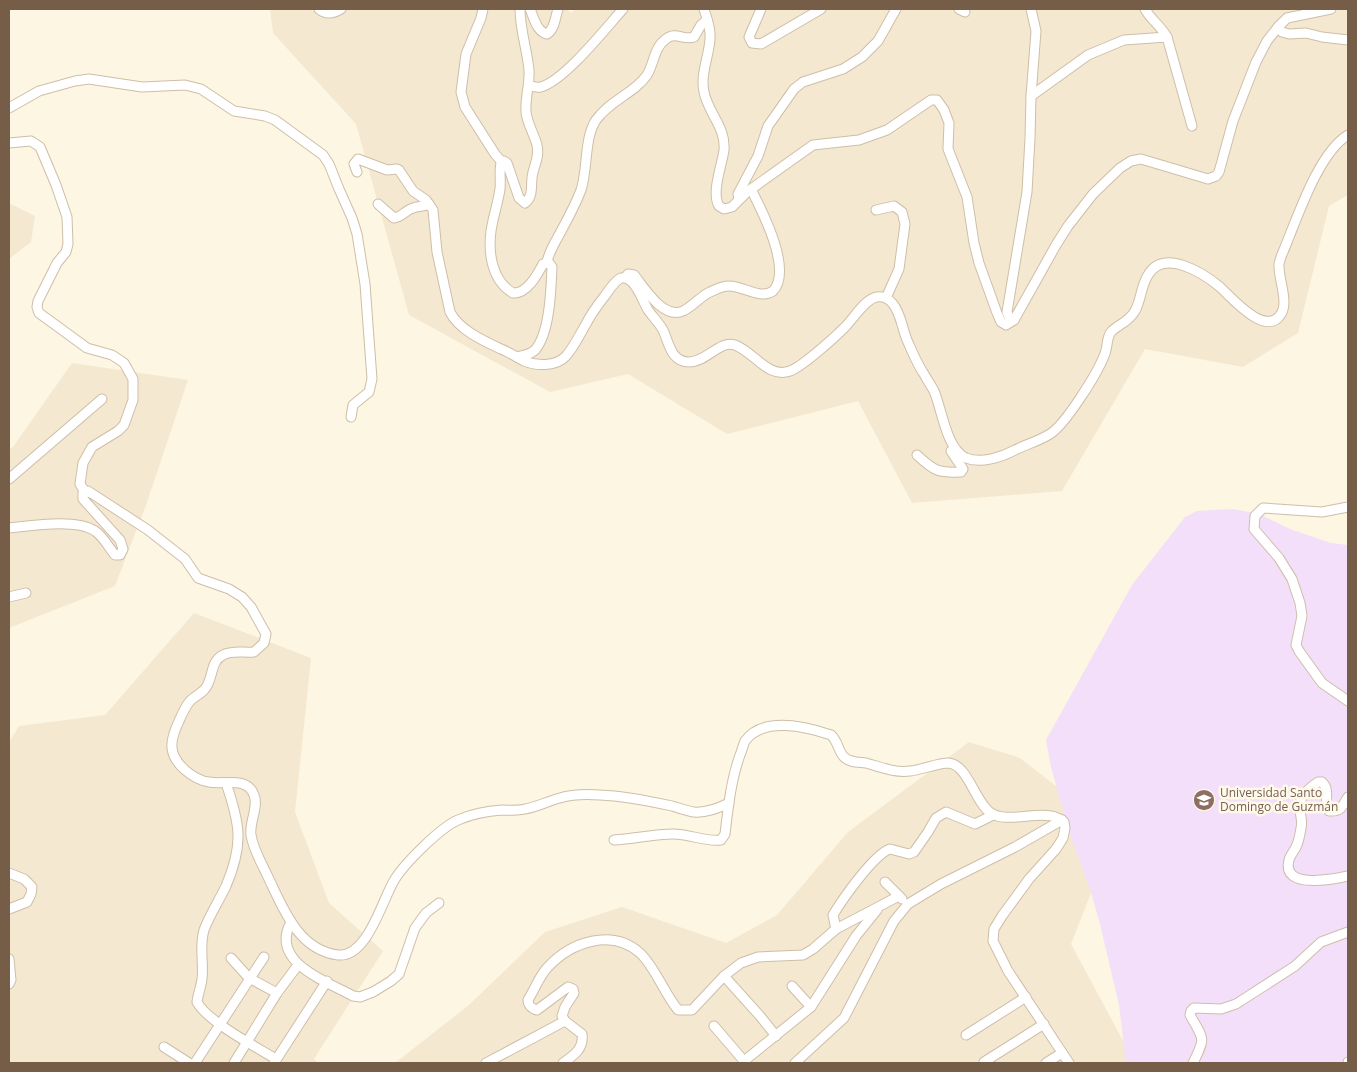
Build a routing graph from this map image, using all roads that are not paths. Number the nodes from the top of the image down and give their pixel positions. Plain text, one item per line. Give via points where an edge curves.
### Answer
1 (319, 9) edge
2 (341, 9) edge
3 (483, 9) edge
4 (520, 9) edge
5 (530, 9) edge
6 (558, 9) edge
7 (623, 9) edge
8 (704, 9) edge
9 (761, 9) edge
10 (821, 9) edge
11 (896, 9) edge
12 (1031, 9) edge
13 (1145, 9) edge
14 (1331, 9) edge
15 (707, 20) junction
16 (1278, 27) junction
17 (1167, 37) junction
18 (1348, 40) edge
19 (529, 85) junction
20 (1030, 96) junction
21 (9, 108) edge
22 (1192, 126) dead end
23 (1348, 135) edge
24 (9, 143) edge
25 (502, 162) junction
26 (357, 172) dead end
27 (751, 189) junction
28 (739, 199) junction
29 (378, 204) dead end
30 (429, 204) junction
31 (876, 210) dead end
32 (547, 262) junction
33 (625, 278) junction
34 (886, 298) junction
35 (1014, 320) junction
36 (517, 358) junction
37 (102, 399) dead end
38 (351, 417) dead end
39 (946, 429) junction
40 (917, 455) dead end
41 (9, 479) edge
42 (84, 492) junction
43 (1348, 506) edge
44 (9, 528) edge
45 (26, 593) dead end
46 (9, 597) edge
47 (1348, 702) edge
48 (226, 783) junction
49 (1348, 797) edge
50 (729, 803) junction
51 (992, 815) junction
52 (1062, 820) junction
53 (614, 840) dead end
54 (9, 873) edge
55 (1348, 876) edge
56 (885, 882) dead end
57 (899, 896) junction
58 (439, 903) dead end
59 (908, 904) junction
60 (880, 906) junction
61 (9, 909) edge
62 (290, 922) junction
63 (836, 929) junction
64 (1348, 932) edge
65 (264, 957) dead end
66 (231, 958) dead end
67 (9, 959) edge
68 (298, 965) junction
69 (724, 976) junction
70 (249, 978) junction
71 (327, 981) junction
72 (9, 984) edge
73 (792, 986) dead end
74 (277, 993) junction
75 (1026, 997) junction
76 (811, 1007) junction
77 (565, 1021) junction
78 (220, 1023) junction
79 (1044, 1024) junction
80 (714, 1026) dead end
81 (966, 1035) dead end
82 (776, 1036) junction
83 (248, 1041) junction
84 (164, 1047) dead end
85 (1062, 1053) junction
86 (275, 1061) edge
87 (798, 1062) edge
88 (984, 1062) edge
89 (189, 1063) edge
90 (195, 1063) edge
91 (234, 1063) edge
92 (486, 1063) edge
93 (563, 1063) edge
94 (1046, 1063) edge
95 (1069, 1063) edge
96 (1193, 1063) edge

1 - 2 street via 327,14
3 - 25 street via 466,54 461,92 465,107
4 - 19 street
5 - 6 street via 542,33 547,34 554,27
7 - 19 street via 570,68 543,86
8 - 15 street
9 - 10 street via 749,34 755,44 761,44
11 - 28 street via 878,41 862,57 843,68 802,82 794,89 768,126 758,156 738,194
12 - 20 street via 1036,31
13 - 17 street
14 - 16 street via 1287,18
15 - 28 street via 710,40 703,89 721,129 724,146 716,201 728,209
15 - 32 street via 692,38 674,35 664,40 643,81 617,99 595,122 589,138 582,189
16 - 18 street via 1289,34 1306,33
16 - 35 street via 1259,55 1216,176 1208,179 1141,159 1120,168 1098,188 1068,226
17 - 20 street via 1124,40 1088,55
17 - 22 street
19 - 25 street via 526,114 537,145 538,161 527,202 521,201 507,164
20 - 35 street via 1027,192 1008,312
21 - 38 street via 39,92 76,81 142,87 185,85 201,89 234,111 275,120 323,155 355,226 365,284 372,379 369,392 353,405
23 - 39 street via 1325,159 1279,262 1284,305 1277,318 1271,322 1260,320 1195,271 1186,266 1163,264 1149,273 1134,314 1110,333 1103,359 1088,386 1056,430 1000,457 976,460 968,459 954,448
24 - 42 street via 31,141 40,147 67,217 66,252 56,263 38,301 39,313 87,348 112,355 124,363 133,379 134,400 124,425 92,447 82,463 80,484
25 - 32 street via 500,192 490,238 496,274 504,287 517,293
26 - 30 street via 354,164 358,159 387,170 397,169 413,191
27 - 28 street
27 - 33 street via 779,259 779,280 773,291 762,294 740,287 722,287 685,310 675,312 656,301 634,275 628,274
27 - 35 street via 813,145 867,138 887,130 931,100 937,100 949,123 948,150 967,197 979,264 1001,322 1006,325
29 - 30 street via 394,218 411,208
30 - 36 street via 434,212 437,252 451,316 470,332
31 - 34 street via 894,206 902,212 905,220 899,269
32 - 36 street via 552,267 551,286 549,312 541,340 532,352
33 - 34 street via 632,282 663,329 672,354 680,361 698,361 729,344 778,372 794,370 826,345 871,299
33 - 36 street via 617,281 602,299 563,359 551,364 538,364
34 - 39 street via 898,312 914,356 934,390
37 - 41 street
39 - 40 street via 951,450 963,471 931,469
42 - 44 street via 84,501 120,540 123,549 120,555 115,555 91,528 53,523
42 - 48 street via 90,492 148,530 185,559 198,578 238,594 251,607 265,631 265,640 257,650 251,653 228,652 218,658 205,689 187,705 173,735 174,754 185,769 205,781
43 - 47 street via 1322,512 1263,508 1253,521 1254,529 1292,579 1302,616 1296,645 1299,651 1322,683
45 - 46 street
48 - 62 street via 243,784 255,796 251,837
48 - 78 street via 239,833 238,852 204,931 202,978 197,1002
49 - 55 street via 1339,811 1329,811 1327,790 1322,782 1318,782 1300,799 1302,823 1288,868 1304,881
50 - 51 street via 735,769 745,741 763,728 783,725 831,734 843,757 849,761 909,772 948,763 957,767
50 - 53 street via 725,834 721,840 674,834
50 - 62 street via 695,812 634,799 577,795 524,810 486,812 442,829 400,872 390,887 374,926 351,952 335,954 316,947
51 - 52 street via 1051,816
51 - 63 street via 975,824 946,812 936,818 914,852 887,850 864,872 837,909 833,916
52 - 59 street
52 - 75 street via 1065,828 1063,838 1028,879 994,930 993,941 999,955
54 - 61 street via 24,879 32,887 27,902
56 - 57 street
57 - 59 street
57 - 60 street
58 - 71 street via 415,928 400,974 391,981 360,997
59 - 87 street via 894,921 844,1018
60 - 63 street
60 - 76 street via 856,936
62 - 68 street via 285,947
63 - 69 street via 803,954 758,957 741,963
64 - 96 street via 1321,942 1295,966 1236,1004 1222,1009 1194,1008 1190,1015 1203,1043
65 - 70 street
66 - 70 street
67 - 72 street
68 - 71 street
68 - 74 street
69 - 77 street via 692,1010 678,1010 649,964 629,945 614,940 586,942 548,966 528,1000 537,1010 571,988 574,993 562,1013
69 - 82 street
70 - 74 street
70 - 78 street
71 - 86 street
73 - 76 street
74 - 83 street
75 - 79 street
75 - 81 street
76 - 82 street
77 - 92 street
77 - 93 street via 582,1034 583,1040 580,1049
78 - 83 street
78 - 90 street
79 - 85 street
79 - 88 street
80 - 82 street via 743,1061
83 - 86 street
83 - 91 street
84 - 89 street
85 - 94 street
85 - 95 street

